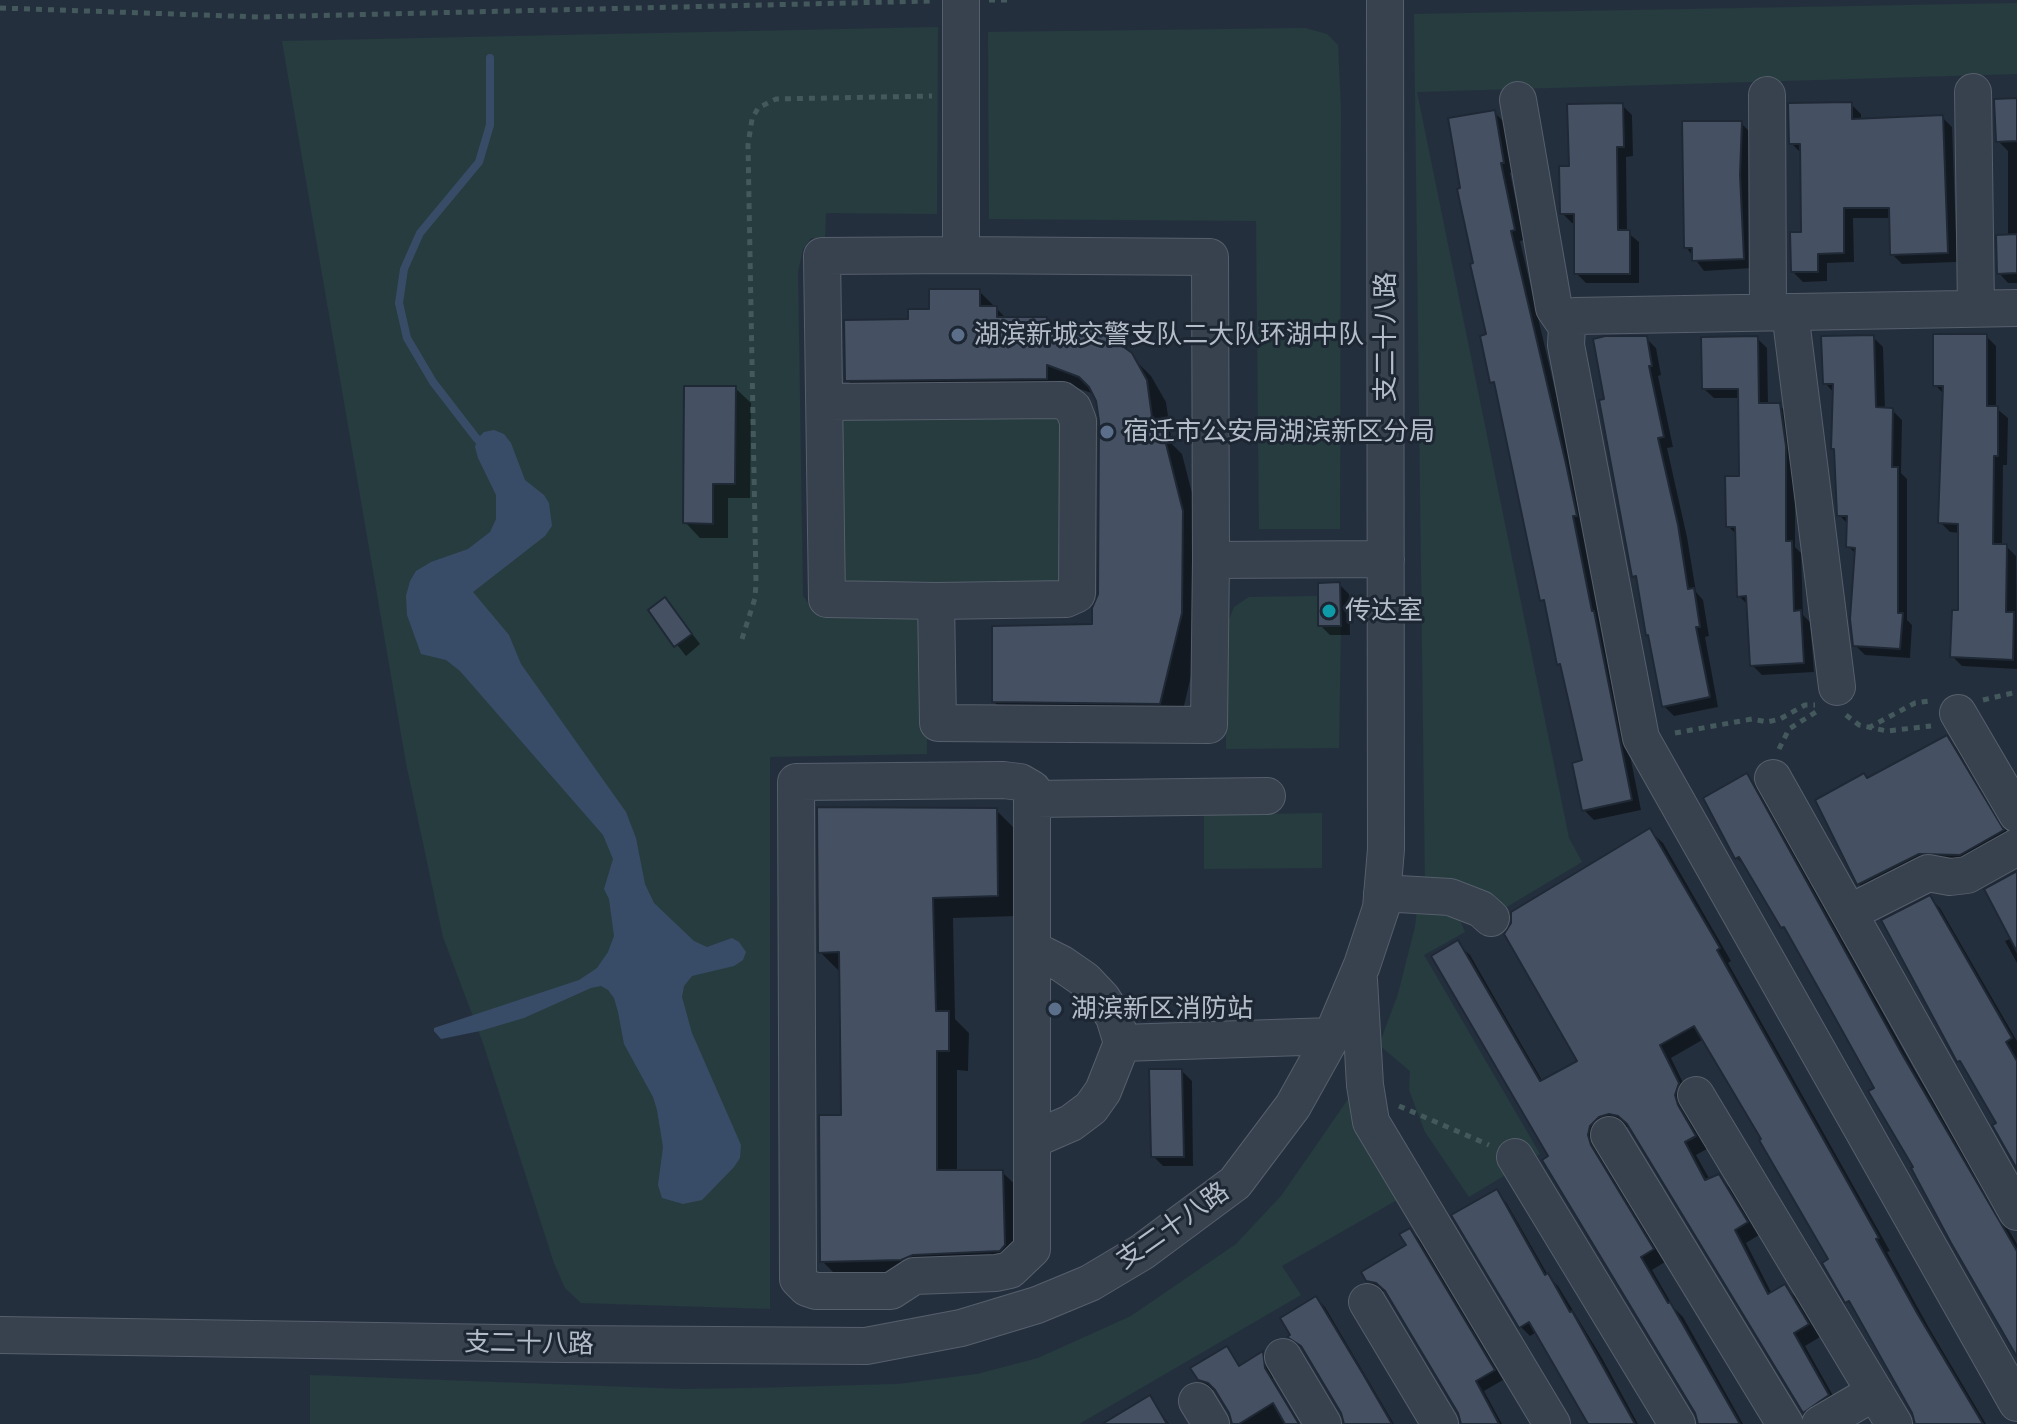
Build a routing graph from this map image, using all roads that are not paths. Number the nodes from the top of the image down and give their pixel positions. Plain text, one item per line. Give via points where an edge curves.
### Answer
1 (961, 0) edge
2 (1385, 0) edge
3 (1973, 92) dead end
4 (1767, 95) dead end
5 (1518, 100) dead end
6 (961, 255) junction
7 (1976, 308) junction
8 (2017, 308) edge
9 (1779, 312) junction
10 (2017, 324) edge
11 (1567, 327) junction
12 (824, 402) junction
13 (1386, 559) junction
14 (1211, 560) junction
15 (936, 601) junction
16 (1837, 687) road end
17 (1948, 706) road end
18 (1773, 778) road end
19 (1267, 796) dead end
20 (1032, 799) junction
21 (2017, 814) edge
22 (2017, 847) edge
23 (1382, 893) junction
24 (1849, 913) junction
25 (1491, 918) dead end
26 (1032, 949) junction
27 (1359, 973) junction
28 (1332, 1036) junction
29 (1122, 1043) junction
30 (1696, 1095) dead end
31 (1609, 1135) dead end
32 (1032, 1140) junction
33 (1515, 1157) road end
34 (2017, 1212) edge
35 (1367, 1302) dead end
36 (0, 1335) edge
37 (1283, 1357) dead end
38 (1875, 1392) junction
39 (2017, 1403) edge
40 (1323, 1424) edge
41 (1440, 1424) edge
42 (1552, 1424) edge
43 (1677, 1424) edge
44 (1785, 1424) edge
45 (1820, 1424) edge
46 (1894, 1424) edge

1 - 6 street
2 - 13 street, 支二十八路
3 - 7 street
4 - 9 street
5 - 11 street via 1554,308
6 - 12 street via 822,256
6 - 14 street via 1210,257
7 - 8 street
7 - 9 street
8 - 10 street
9 - 11 street via 1575,316
9 - 16 street
11 - 39 street via 1566,345 1641,738
12 - 15 street via 827,599
12 - 15 street via 1062,400 1073,408 1078,421 1077,594 1066,599
13 - 14 street
13 - 23 street, 支二十八路
14 - 15 street via 1209,725 938,723
17 - 21 street
18 - 24 street
19 - 20 street
20 - 26 street
20 - 32 street via 1032,789 1003,780 796,782 798,1279 816,1291 891,1291 914,1276 1010,1270 1032,1249
22 - 24 street via 1967,875 1928,873
23 - 25 street via 1450,897
23 - 27 street, 支二十八路
24 - 34 street
26 - 29 street via 1093,989 1114,1017
26 - 32 street
27 - 28 street, 支二十八路
27 - 42 street via 1371,1122
28 - 29 street
28 - 36 street, 支二十八路 via 1293,1106 1235,1183 1142,1252 1090,1283 961,1328 866,1346
29 - 32 street via 1091,1108
30 - 38 street
31 - 44 street
33 - 43 street
35 - 41 street
37 - 40 street
38 - 45 street
38 - 46 street

